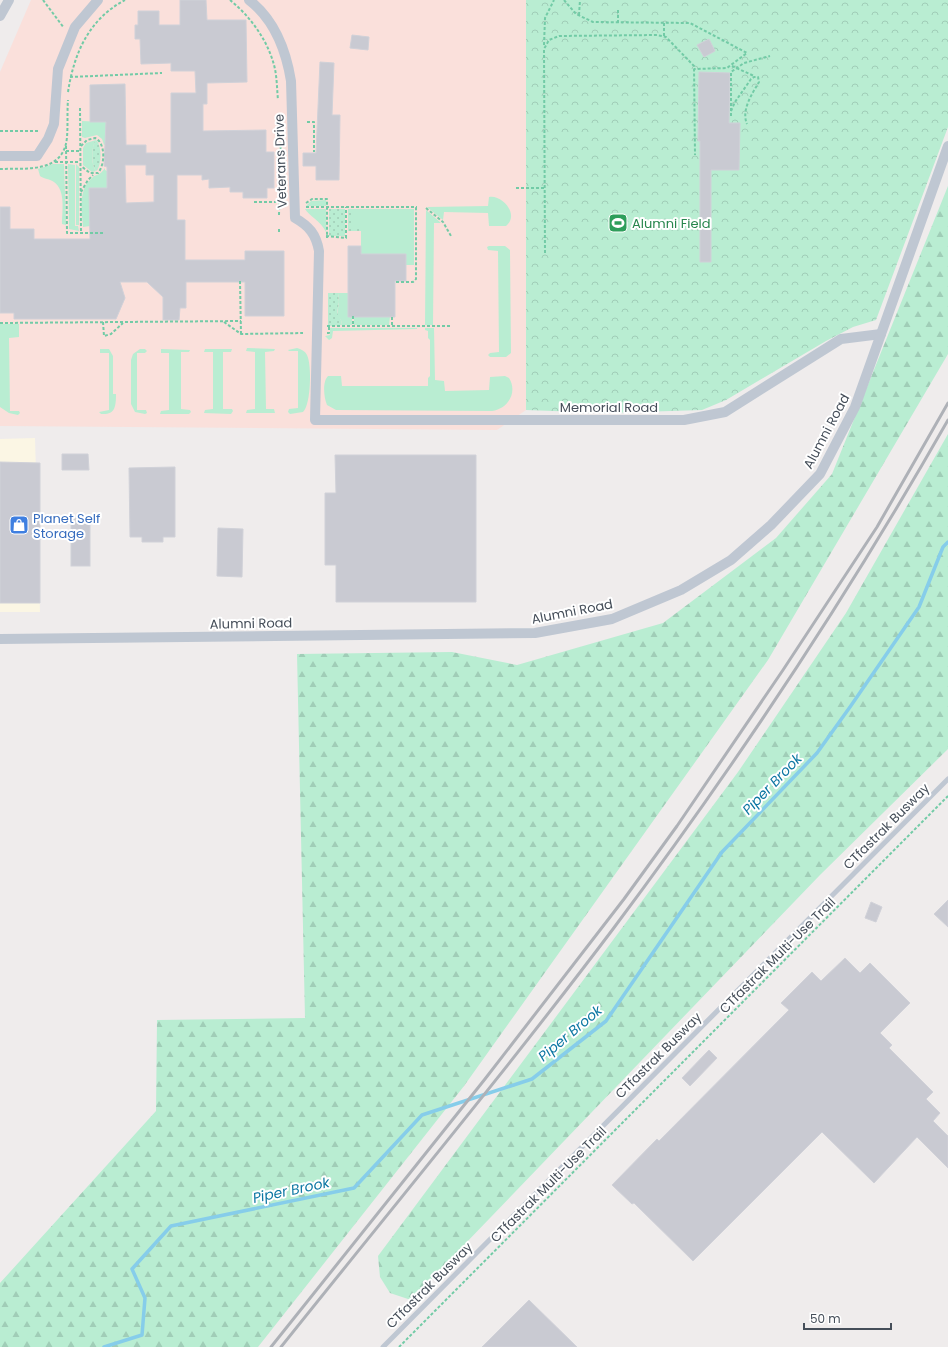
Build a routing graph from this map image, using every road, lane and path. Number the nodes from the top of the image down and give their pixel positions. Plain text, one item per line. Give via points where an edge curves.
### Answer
1 (9, 0) edge
2 (44, 0) edge
3 (98, 0) edge
4 (125, 0) edge
5 (230, 0) edge
6 (249, 0) edge
7 (554, 0) edge
8 (564, 0) edge
9 (580, 0) edge
10 (618, 10) dead end
11 (579, 15) junction
12 (0, 16) edge
13 (618, 23) junction
14 (664, 23) junction
15 (66, 30) dead end
16 (664, 36) junction
17 (544, 47) junction
18 (770, 56) dead end
19 (732, 66) junction
20 (736, 68) junction
21 (694, 69) junction
22 (162, 73) dead end
23 (71, 76) junction
24 (756, 76) junction
25 (57, 77) junction
26 (278, 100) dead end
27 (80, 108) dead end
28 (731, 111) junction
29 (731, 116) dead end
30 (307, 122) dead end
31 (747, 124) dead end
32 (281, 130) dead end
33 (0, 131) edge
34 (51, 131) junction
35 (66, 145) junction
36 (948, 146) edge
37 (80, 147) junction
38 (66, 151) junction
39 (80, 151) junction
40 (314, 152) dead end
41 (695, 155) dead end
42 (0, 156) edge
43 (54, 162) junction
44 (66, 162) junction
45 (80, 164) junction
46 (0, 168) edge
47 (94, 174) junction
48 (516, 188) dead end
49 (545, 188) junction
50 (81, 193) junction
51 (254, 202) dead end
52 (279, 202) junction
53 (286, 202) dead end
54 (300, 207) dead end
55 (346, 207) junction
56 (426, 208) dead end
57 (279, 214) dead end
58 (279, 229) dead end
59 (103, 232) dead end
60 (81, 233) junction
61 (279, 234) dead end
62 (451, 236) dead end
63 (327, 238) dead end
64 (545, 253) dead end
65 (240, 281) dead end
66 (396, 282) dead end
67 (353, 316) dead end
68 (392, 317) dead end
69 (223, 321) junction
70 (241, 321) junction
71 (103, 322) junction
72 (124, 322) junction
73 (0, 323) edge
74 (392, 326) junction
75 (451, 326) dead end
76 (327, 327) dead end
77 (353, 327) junction
78 (241, 334) junction
79 (303, 334) dead end
80 (881, 334) junction
81 (315, 420) joint
82 (0, 639) edge
83 (948, 780) edge
84 (948, 796) edge
85 (383, 1347) edge
86 (399, 1347) edge

1 - 12 street
2 - 15 path
3 - 25 street via 75,27
4 - 23 path via 110,9 94,24 81,45
5 - 26 path via 245,14 266,43 275,69
6 - 81 street, Veterans Drive via 260,9 279,38 287,59 291,81 295,218 312,231 319,251
7 - 17 path via 545,18
8 - 11 path
9 - 11 path
10 - 13 path
11 - 13 path via 593,22
13 - 14 path
14 - 16 path
14 - 19 path via 690,23 747,53
16 - 17 path via 559,36 549,40
16 - 21 path via 694,66
17 - 49 path
18 - 20 path via 744,63
19 - 20 path
19 - 21 path via 722,69
20 - 24 path
20 - 28 path via 731,72
21 - 41 path
22 - 23 path
23 - 25 path
23 - 35 path
24 - 28 path via 747,84
24 - 31 path via 759,80 746,107
25 - 34 street via 54,124
27 - 37 path
28 - 29 path
30 - 40 path via 314,122
32 - 52 path
33 - 34 path
34 - 42 street via 36,156
35 - 38 path
35 - 43 path
36 - 80 street, Alumni Road
37 - 39 path
37 - 47 path via 93,138 102,144 102,166 98,173
38 - 39 path
38 - 44 path
39 - 45 path
43 - 44 path
43 - 46 path via 44,167
44 - 45 path
44 - 60 path via 67,233
45 - 47 path via 87,172
45 - 50 path
47 - 50 path
48 - 49 path
49 - 64 path
50 - 60 path
51 - 52 path
52 - 53 path
52 - 57 path
54 - 55 path
55 - 63 path via 346,238
55 - 66 path via 416,207 416,279 413,282
56 - 62 path via 443,222
58 - 61 path
59 - 60 path
65 - 70 path
67 - 77 path
68 - 74 path
69 - 70 path
69 - 72 path
69 - 78 path
70 - 78 path
71 - 72 path
71 - 72 path via 104,336 111,334
71 - 73 path
74 - 75 path
74 - 77 path
76 - 77 path
78 - 79 path
80 - 81 street, Memorial Road via 841,339 725,412 684,420
80 - 82 street, Alumni Road via 855,406 820,474 771,525 731,560 681,590 612,619 535,633
83 - 85 lane, CTfastrak Busway
84 - 86 path, CTfastrak Multi-Use Trail

